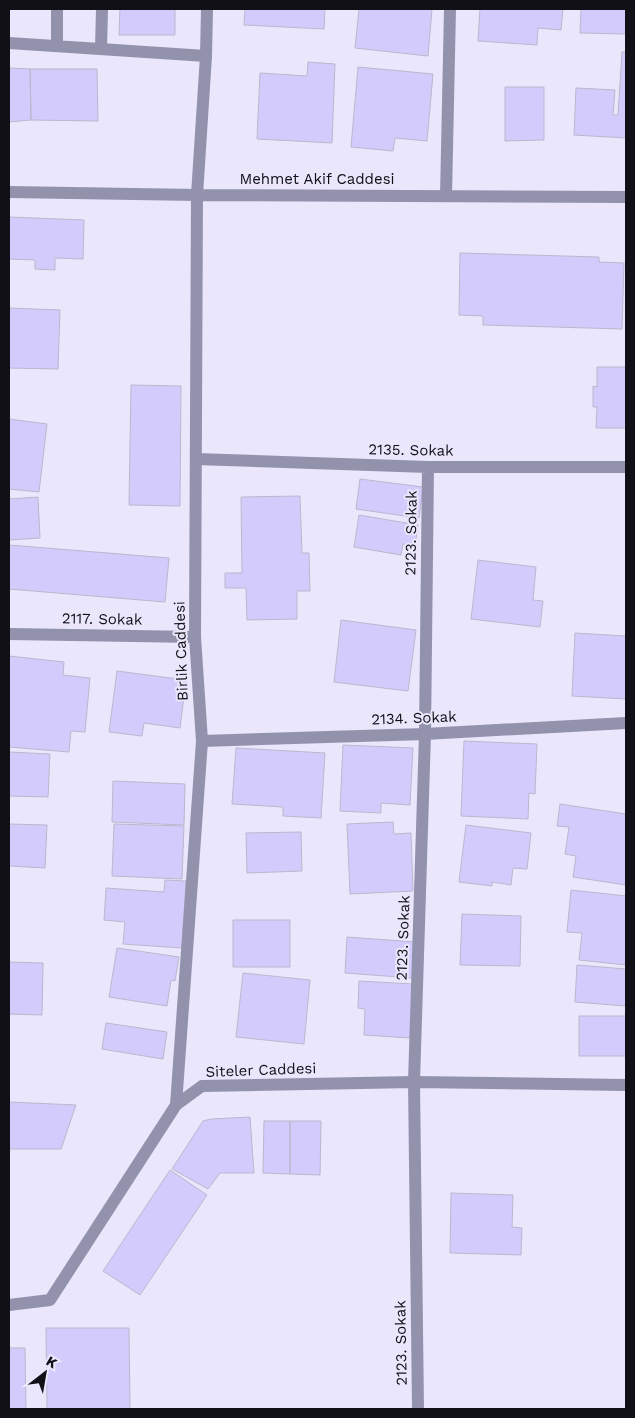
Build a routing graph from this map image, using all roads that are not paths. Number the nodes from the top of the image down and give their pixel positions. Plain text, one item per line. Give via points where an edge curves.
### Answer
1 (57, 9) edge
2 (102, 9) edge
3 (207, 9) edge
4 (450, 9) edge
5 (9, 43) edge
6 (57, 46) junction
7 (101, 49) junction
8 (206, 56) junction
9 (9, 192) edge
10 (197, 195) junction
11 (446, 196) junction
12 (626, 197) edge
13 (196, 459) junction
14 (428, 467) junction
15 (626, 467) edge
16 (9, 634) edge
17 (195, 637) junction
18 (626, 723) edge
19 (425, 734) junction
20 (202, 741) junction
21 (414, 1082) junction
22 (626, 1085) edge
23 (176, 1105) junction
24 (9, 1304) edge
25 (418, 1409) edge

1 - 6 street
2 - 7 street
3 - 8 street, Birlik Caddesi
4 - 11 street
5 - 6 street
6 - 7 street
7 - 8 street
8 - 10 street, Birlik Caddesi
9 - 10 street, Mehmet Akif Caddesi
10 - 11 street, Mehmet Akif Caddesi
10 - 13 street, Birlik Caddesi
11 - 12 street, Mehmet Akif Caddesi
13 - 14 street, 2135. Sokak
13 - 17 street, Birlik Caddesi
14 - 15 street, 2135. Sokak
14 - 19 street, 2123. Sokak
16 - 17 street, 2117. Sokak
17 - 20 street, Birlik Caddesi
18 - 19 street, 2134. Sokak
19 - 20 street, 2134. Sokak
19 - 21 street, 2123. Sokak
20 - 23 street, Birlik Caddesi
21 - 22 street, Siteler Caddesi
21 - 23 street, Siteler Caddesi via 202,1086
21 - 25 street, 2123. Sokak
23 - 24 street, Siteler Caddesi via 50,1300

